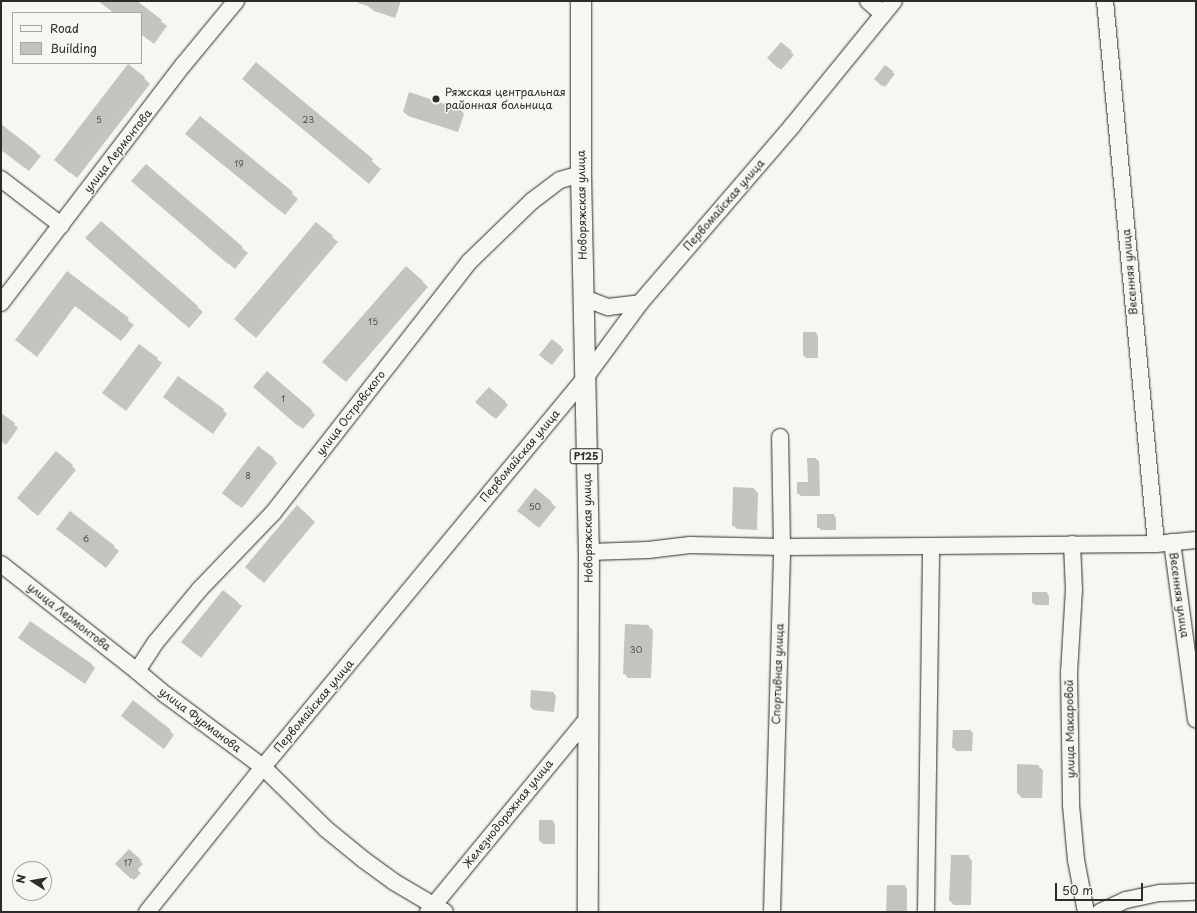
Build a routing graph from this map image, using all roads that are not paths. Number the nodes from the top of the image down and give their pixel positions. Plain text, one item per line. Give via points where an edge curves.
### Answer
1 (581, 1) edge
2 (868, 1) edge
3 (894, 1) edge
4 (1105, 1) edge
5 (232, 3) edge
6 (883, 14) junction
7 (581, 174) junction
8 (1, 179) edge
9 (61, 225) junction
10 (584, 298) junction
11 (1, 303) edge
12 (640, 303) junction
13 (584, 378) junction
14 (780, 437) dead end
15 (1196, 540) edge
16 (1172, 542) junction
17 (1072, 544) junction
18 (1156, 544) junction
19 (931, 546) junction
20 (782, 547) junction
21 (589, 552) junction
22 (1, 564) edge
23 (137, 671) junction
24 (589, 717) junction
25 (1196, 719) edge
26 (263, 768) junction
27 (1196, 892) edge
28 (435, 910) edge
29 (147, 912) edge
30 (588, 912) edge
31 (772, 912) edge
32 (926, 912) edge
33 (1086, 912) edge
34 (1100, 912) edge

1 - 7 main road, Новоряжская улица / Р125
2 - 6 street
3 - 6 street, Первомайская улица
4 - 18 street, Весенняя улица
5 - 9 street, улица Лермонтова
6 - 12 street, Первомайская улица via 792,126
7 - 10 main road, Новоряжская улица / Р125
7 - 23 street, улица Островского via 560,180 532,202 469,262 273,513 200,589 156,642
8 - 9 street
9 - 11 street, улица Лермонтова
10 - 12 street via 608,306
10 - 13 main road, Новоряжская улица / Р125
12 - 13 street, Первомайская улица
13 - 21 main road, Новоряжская улица / Р125
13 - 26 street, Первомайская улица
14 - 20 street, Спортивная улица
15 - 16 street
16 - 18 street
16 - 25 street, Весенняя улица
17 - 18 street
17 - 19 street
17 - 33 street, улица Макаровой via 1074,589 1068,672 1071,805 1076,860
19 - 20 street
19 - 32 street
20 - 21 street via 690,545 648,550
20 - 31 street, Спортивная улица
21 - 24 main road, Новоряжская улица / Р125
22 - 23 street, улица Лермонтова
23 - 26 street, улица Фурманова
24 - 28 street, Железнодорожная улица
24 - 30 main road, Новоряжская улица / Р125
26 - 28 street, улица Фурманова via 337,838
26 - 29 street, Первомайская улица
27 - 34 street via 1160,893 1126,900

